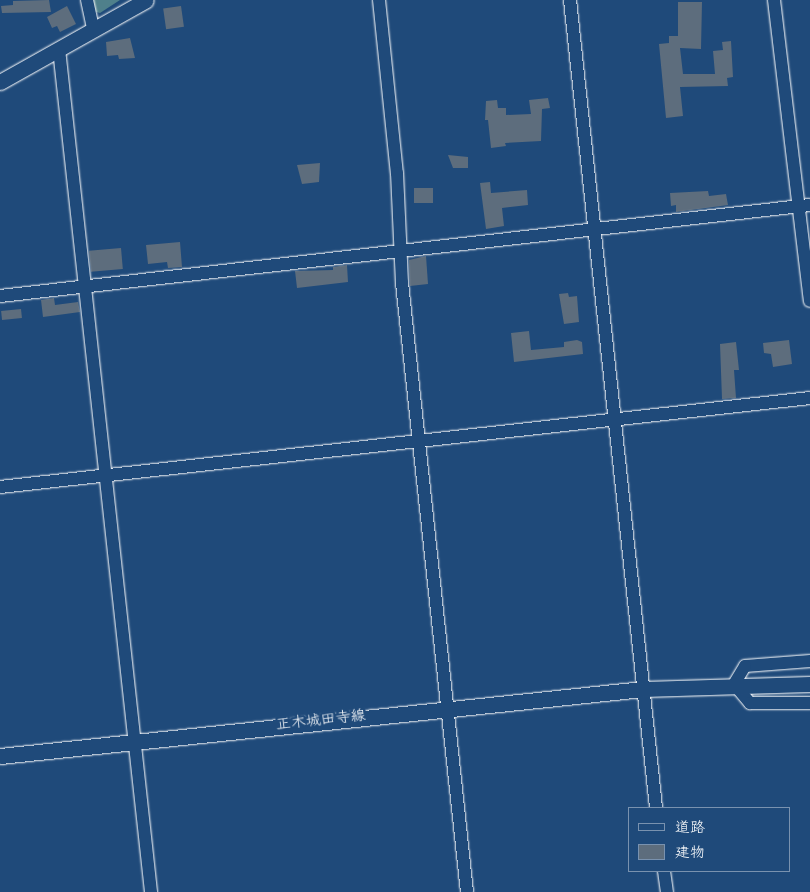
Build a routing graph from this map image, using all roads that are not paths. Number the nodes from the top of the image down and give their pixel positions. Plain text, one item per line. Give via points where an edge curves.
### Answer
1 (87, 0) edge
2 (146, 0) edge
3 (379, 0) edge
4 (570, 0) edge
5 (774, 0) edge
6 (93, 29) junction
7 (59, 49) junction
8 (0, 82) edge
9 (805, 206) edge
10 (596, 228) junction
11 (399, 252) junction
12 (84, 285) junction
13 (0, 296) edge
14 (810, 301) edge
15 (810, 398) edge
16 (617, 417) junction
17 (418, 440) junction
18 (105, 476) junction
19 (0, 487) edge
20 (810, 661) edge
21 (734, 684) junction
22 (810, 684) edge
23 (642, 689) junction
24 (810, 703) edge
25 (448, 708) junction
26 (135, 743) junction
27 (0, 756) edge
28 (656, 807) edge
29 (664, 872) edge
30 (151, 892) edge
31 (467, 892) edge
32 (667, 892) edge

1 - 6 street
2 - 6 street
3 - 11 street via 397,173
4 - 10 street
5 - 9 street
6 - 7 street
7 - 8 street
7 - 12 street
9 - 10 street
9 - 14 street
10 - 11 street
10 - 16 street
11 - 12 street
11 - 17 street
12 - 13 street
12 - 18 street
15 - 16 street
16 - 17 street
16 - 23 street
17 - 18 street
17 - 25 street
18 - 19 street
18 - 26 street
20 - 21 street via 745,666
21 - 22 street, 正木城田寺線
21 - 23 street, 正木城田寺線
21 - 24 street via 750,704
23 - 25 street, 正木城田寺線
23 - 28 street
25 - 26 street, 正木城田寺線
25 - 31 street
26 - 27 street, 正木城田寺線
26 - 30 street
29 - 32 street

